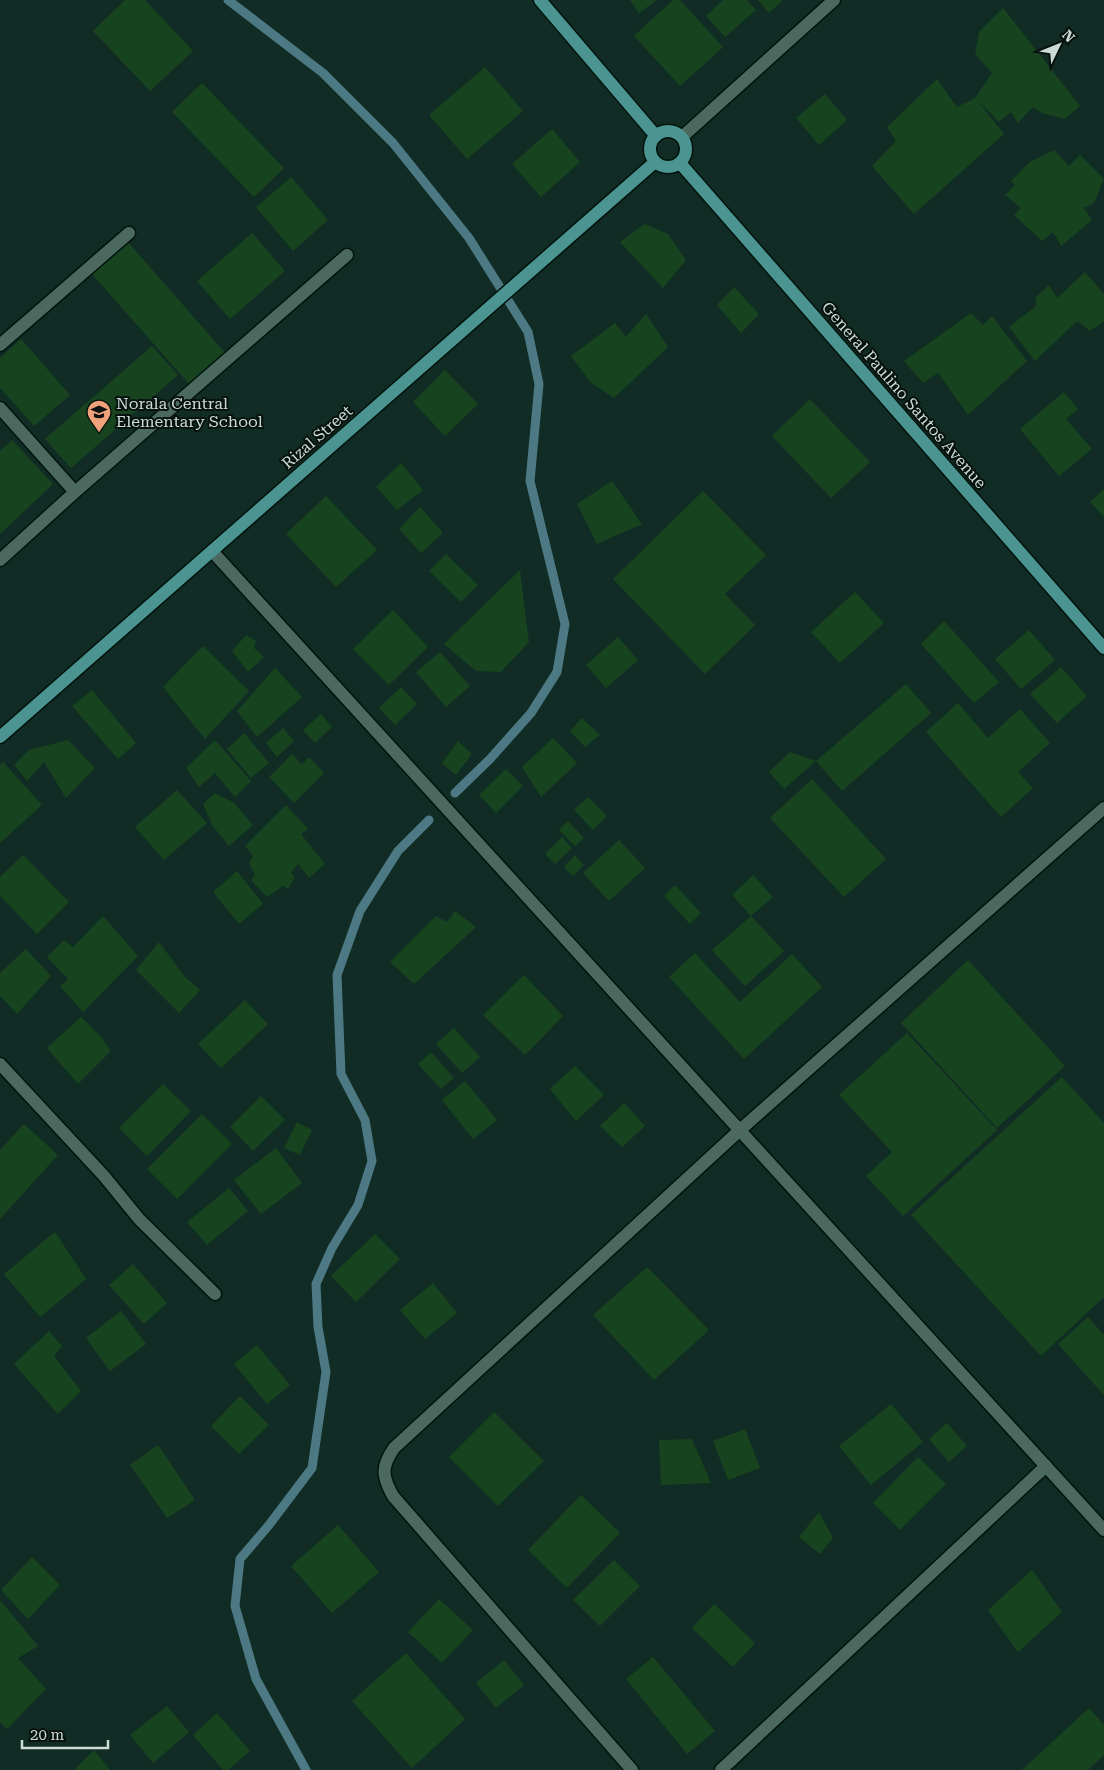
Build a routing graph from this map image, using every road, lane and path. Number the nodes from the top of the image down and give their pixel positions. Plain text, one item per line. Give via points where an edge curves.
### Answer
1 (540, 0) edge
2 (834, 0) edge
3 (656, 136) junction
4 (682, 137) junction
5 (655, 162) junction
6 (680, 163) junction
7 (129, 233) dead end
8 (347, 255) dead end
9 (0, 345) edge
10 (0, 408) edge
11 (75, 492) junction
12 (212, 551) junction
13 (0, 560) edge
14 (1104, 648) edge
15 (0, 737) edge
16 (1104, 808) edge
17 (0, 1064) edge
18 (740, 1130) junction
19 (215, 1294) dead end
20 (1046, 1466) junction
21 (1104, 1530) edge
22 (632, 1770) edge
23 (721, 1770) edge

1 - 3 main road
2 - 4 street
3 - 4 main road via 672,131
3 - 5 main road via 650,146
4 - 6 main road via 686,154
5 - 6 main road via 664,167
5 - 12 main road, Rizal Street
6 - 14 main road, General Paulino Santos Avenue
7 - 9 street
8 - 11 street
10 - 11 street
11 - 13 street
12 - 15 main road, Rizal Street
12 - 18 street
16 - 18 street
17 - 19 street via 140,1218
18 - 20 street
18 - 22 street via 394,1448 384,1471 393,1496
20 - 21 street
20 - 23 street

